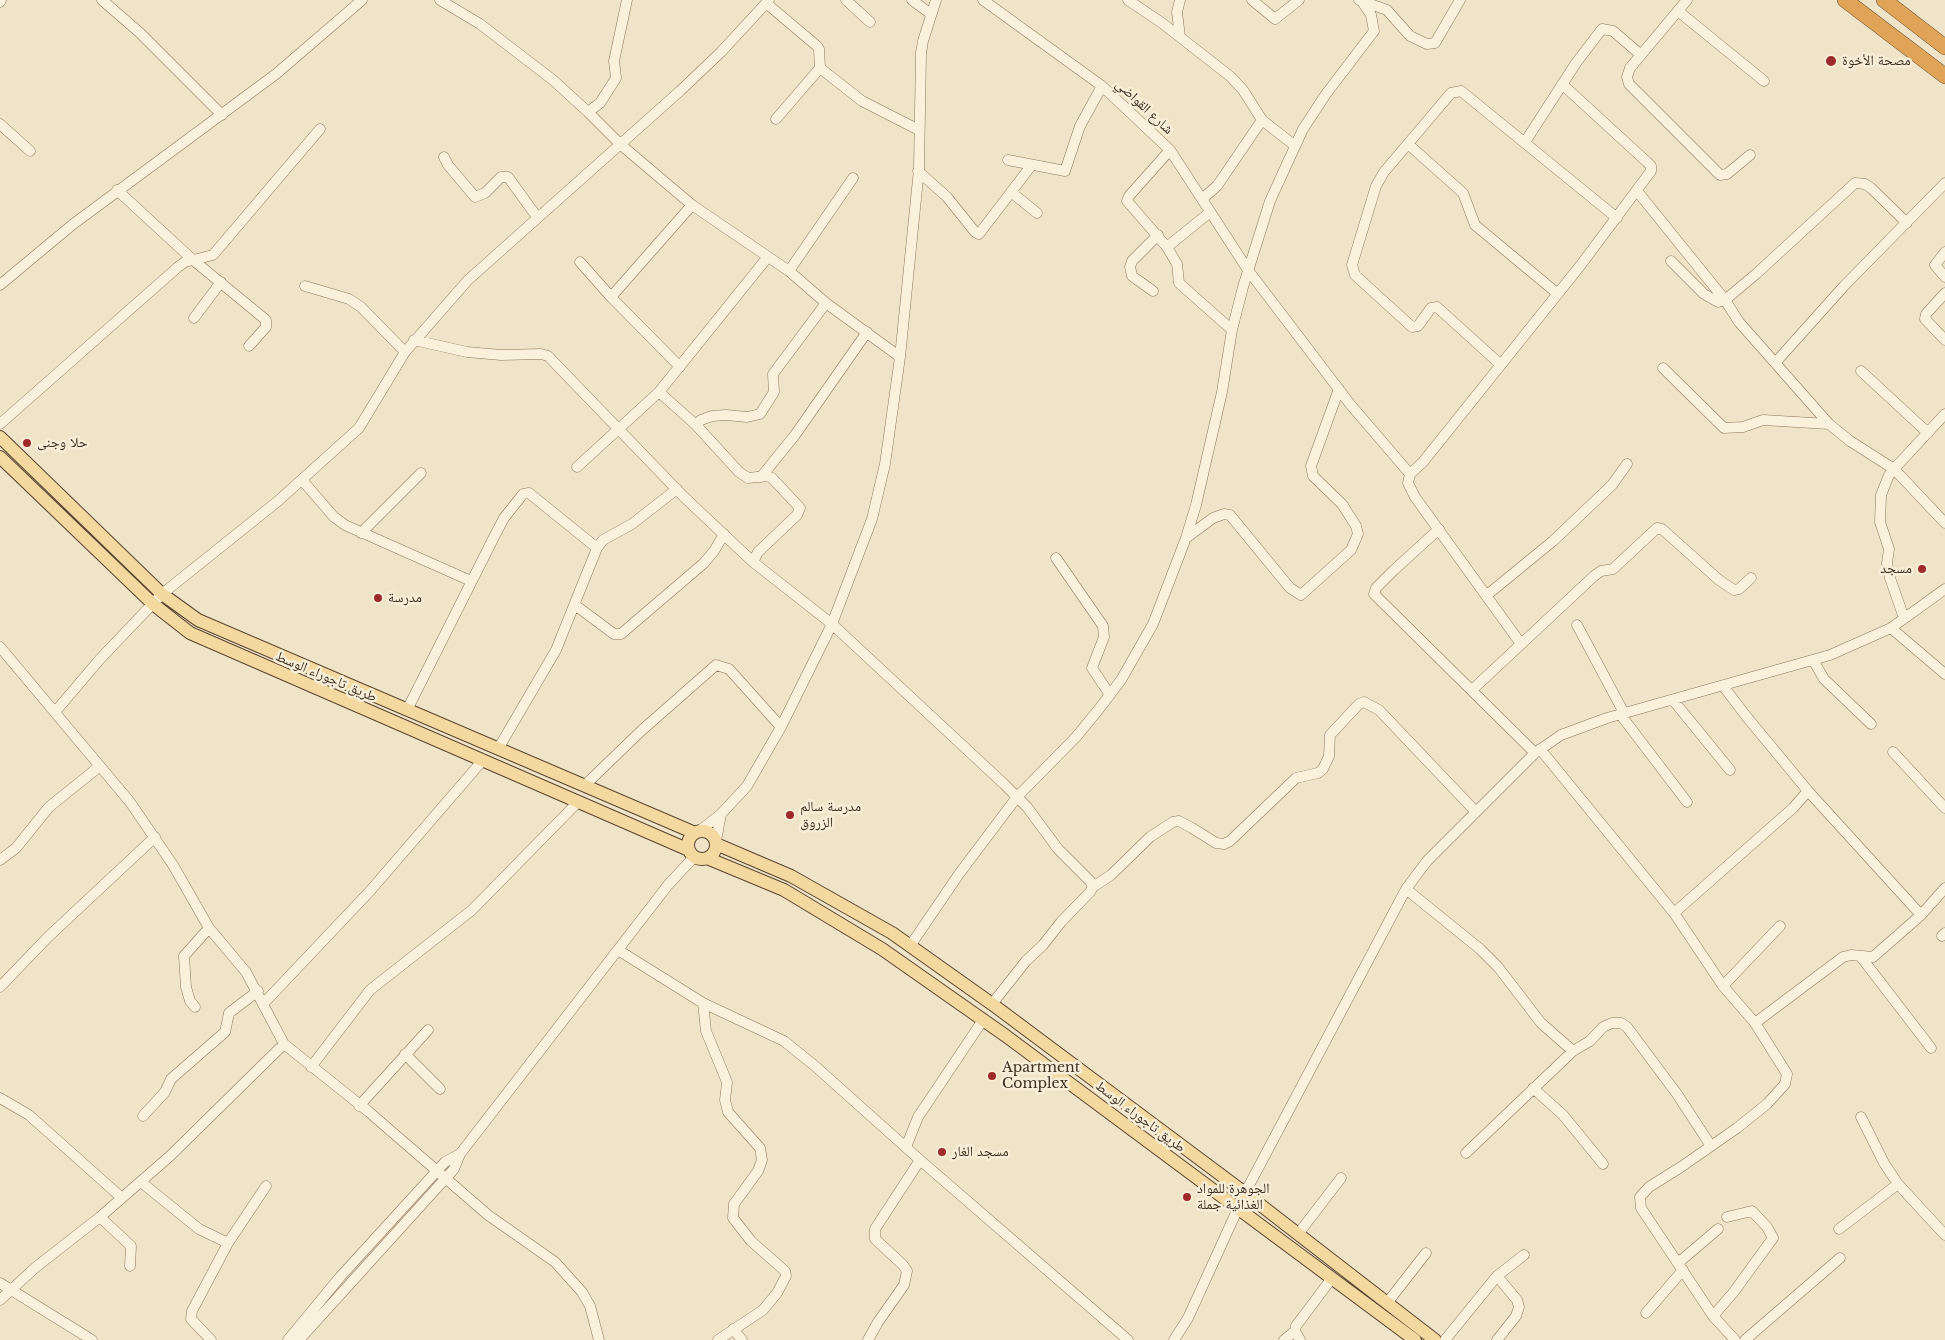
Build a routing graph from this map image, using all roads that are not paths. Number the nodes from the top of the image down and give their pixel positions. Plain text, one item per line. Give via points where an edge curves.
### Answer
1 (102, 0) edge
2 (440, 0) edge
3 (627, 0) edge
4 (846, 0) edge
5 (912, 0) edge
6 (936, 0) edge
7 (983, 0) edge
8 (1128, 0) edge
9 (1180, 0) edge
10 (1252, 0) edge
11 (1299, 0) edge
12 (1361, 0) edge
13 (1460, 0) edge
14 (1688, 0) edge
15 (1845, 0) edge
16 (1884, 0) edge
17 (768, 1) edge
18 (355, 2) edge
19 (1678, 10) junction
20 (931, 14) junction
21 (870, 22) dead end
22 (1180, 37) junction
23 (1945, 47) edge
24 (1640, 55) junction
25 (820, 68) junction
26 (1945, 76) edge
27 (1764, 81) dead end
28 (1562, 84) junction
29 (1102, 86) junction
30 (588, 112) junction
31 (222, 115) junction
32 (776, 119) dead end
33 (1262, 120) junction
34 (0, 124) edge
35 (320, 129) dead end
36 (919, 130) junction
37 (1525, 142) junction
38 (620, 144) junction
39 (1408, 144) junction
40 (1294, 145) junction
41 (1170, 150) junction
42 (30, 151) dead end
43 (1750, 155) dead end
44 (444, 157) dead end
45 (1008, 160) dead end
46 (1030, 166) junction
47 (918, 171) junction
48 (853, 178) dead end
49 (1945, 183) edge
50 (118, 190) junction
51 (1637, 191) junction
52 (1011, 192) junction
53 (1202, 199) junction
54 (692, 205) junction
55 (1037, 213) dead end
56 (1209, 213) junction
57 (537, 217) junction
58 (1616, 218) junction
59 (1908, 223) junction
60 (1158, 235) junction
61 (1167, 247) junction
62 (1945, 252) edge
63 (767, 258) junction
64 (193, 260) junction
65 (1671, 260) dead end
66 (580, 262) dead end
67 (1248, 270) junction
68 (789, 271) junction
69 (1945, 277) edge
70 (221, 282) junction
71 (0, 285) edge
72 (305, 286) dead end
73 (1153, 291) dead end
74 (1945, 293) edge
75 (1558, 294) junction
76 (611, 297) junction
77 (1725, 300) junction
78 (826, 303) junction
79 (194, 318) dead end
80 (1232, 330) junction
81 (867, 332) junction
82 (414, 340) junction
83 (1945, 340) edge
84 (248, 346) dead end
85 (405, 352) junction
86 (900, 357) junction
87 (1775, 363) junction
88 (1501, 365) junction
89 (680, 367) junction
90 (1663, 368) dead end
91 (1861, 371) dead end
92 (1339, 389) junction
93 (659, 392) junction
94 (1945, 414) edge
95 (0, 424) edge
96 (1829, 424) junction
97 (696, 425) junction
98 (620, 430) junction
99 (1928, 432) junction
100 (0, 437) edge
101 (0, 457) edge
102 (1627, 464) dead end
103 (577, 467) dead end
104 (1894, 469) junction
105 (420, 474) dead end
106 (1410, 474) junction
107 (761, 477) junction
108 (302, 480) junction
109 (677, 490) junction
110 (1945, 524) edge
111 (1439, 528) junction
112 (361, 533) junction
113 (724, 534) junction
114 (1186, 538) junction
115 (597, 548) junction
116 (1056, 558) dead end
117 (753, 562) junction
118 (1752, 578) dead end
119 (472, 581) junction
120 (1945, 589) edge
121 (162, 594) junction
122 (1487, 595) junction
123 (152, 604) junction
124 (575, 605) junction
125 (1904, 618) junction
126 (832, 624) junction
127 (1577, 625) dead end
128 (1891, 628) junction
129 (1521, 644) junction
130 (0, 648) edge
131 (1813, 660) junction
132 (1945, 674) edge
133 (1724, 687) junction
134 (1472, 690) junction
135 (1110, 695) junction
136 (1673, 700) junction
137 (407, 710) junction
138 (55, 712) junction
139 (1622, 714) junction
140 (1872, 724) dead end
141 (781, 727) junction
142 (498, 749) junction
143 (1538, 751) junction
144 (1893, 752) dead end
145 (482, 760) junction
146 (100, 766) junction
147 (1730, 770) dead end
148 (584, 786) junction
149 (1808, 791) junction
150 (1017, 797) junction
151 (578, 802) junction
152 (1687, 802) dead end
153 (1945, 808) edge
154 (1476, 812) junction
155 (721, 814) junction
156 (696, 833) junction
157 (155, 837) junction
158 (716, 843) junction
159 (692, 854) junction
160 (707, 858) junction
161 (0, 860) edge
162 (1093, 887) junction
163 (1945, 888) edge
164 (1406, 889) junction
165 (1674, 913) junction
166 (1920, 914) junction
167 (1780, 926) dead end
168 (209, 928) junction
169 (910, 946) junction
170 (618, 950) junction
171 (1861, 957) junction
172 (1723, 986) junction
173 (0, 987) edge
174 (258, 991) junction
175 (264, 1003) junction
176 (703, 1003) junction
177 (992, 1004) junction
178 (195, 1007) dead end
179 (983, 1020) junction
180 (1755, 1023) junction
181 (428, 1030) dead end
182 (284, 1044) junction
183 (1931, 1048) dead end
184 (1573, 1051) junction
185 (405, 1054) junction
186 (311, 1067) junction
187 (1533, 1088) junction
188 (440, 1089) dead end
189 (0, 1098) edge
190 (359, 1106) junction
191 (143, 1116) dead end
192 (1861, 1117) dead end
193 (1711, 1146) junction
194 (906, 1147) junction
195 (1466, 1153) dead end
196 (920, 1160) junction
197 (1603, 1164) dead end
198 (441, 1175) junction
199 (1341, 1178) dead end
200 (141, 1182) junction
201 (1898, 1184) junction
202 (266, 1186) dead end
203 (1246, 1193) junction
204 (122, 1198) junction
205 (1238, 1208) junction
206 (100, 1217) junction
207 (1727, 1217) dead end
208 (1718, 1229) dead end
209 (1839, 1229) dead end
210 (1298, 1234) junction
211 (1945, 1235) edge
212 (228, 1243) junction
213 (1426, 1253) dead end
214 (1524, 1255) dead end
215 (1840, 1258) dead end
216 (130, 1266) dead end
217 (1681, 1266) junction
218 (1497, 1276) junction
219 (1332, 1278) junction
220 (0, 1283) edge
221 (10, 1289) junction
222 (0, 1300) edge
223 (1387, 1303) junction
224 (1646, 1314) dead end
225 (1713, 1316) junction
226 (733, 1329) junction
227 (1297, 1336) edge
228 (92, 1340) edge
229 (211, 1340) edge
230 (288, 1340) edge
231 (299, 1340) edge
232 (599, 1340) edge
233 (718, 1340) edge
234 (742, 1340) edge
235 (868, 1340) edge
236 (1128, 1340) edge
237 (1174, 1340) edge
238 (1284, 1340) edge
239 (1415, 1340) edge
240 (1435, 1340) edge
241 (1445, 1340) edge
242 (1497, 1340) edge
243 (1735, 1340) edge
244 (1745, 1340) edge

1 - 31 street
2 - 30 street via 480,24 553,80
3 - 30 street via 614,61 616,78 600,103
4 - 21 street
5 - 20 street
6 - 20 street
7 - 29 street, شارع القواضي
8 - 22 street
9 - 22 street
10 - 11 street via 1275,19
12 - 13 street via 1387,10 1410,36 1427,44 1435,42
12 - 40 street via 1371,15 1374,31 1326,94
14 - 19 street
15 - 26 highway
16 - 23 highway
17 - 25 street via 819,49
17 - 38 street via 721,52
18 - 31 street via 276,74
19 - 24 street
19 - 27 street
20 - 36 street via 922,53
22 - 33 street via 1235,80
24 - 28 street via 1613,31 1602,29
24 - 43 street via 1627,72 1629,84 1720,175 1727,174
25 - 32 street
25 - 36 street via 862,101
28 - 37 street
28 - 51 street via 1651,166
29 - 41 street, شارع القواضي
29 - 46 street via 1080,126 1065,171
30 - 38 street
31 - 50 street
33 - 40 street
33 - 53 street via 1217,186
34 - 42 street
35 - 64 street via 213,255
36 - 47 street
37 - 39 street via 1466,93 1457,91 1451,93
37 - 58 street
38 - 54 street
38 - 57 street
39 - 75 street via 1460,189 1476,225
39 - 88 street via 1376,186 1352,270 1412,327 1418,326 1436,307
40 - 67 street via 1270,201
41 - 53 street, شارع القواضي
41 - 60 street via 1127,201
44 - 57 street via 474,197 485,193 501,176 506,176
45 - 46 street
46 - 52 street
47 - 52 street via 956,206 977,233 981,233
47 - 86 street
48 - 68 street
49 - 59 street
50 - 64 street
50 - 71 street
51 - 58 street
51 - 77 street
52 - 55 street
53 - 56 street, شارع القواضي
54 - 63 street
54 - 76 street
56 - 61 street
56 - 67 street, شارع القواضي
57 - 82 street via 468,280
58 - 75 street
59 - 77 street via 1871,188 1855,183
59 - 87 street via 1844,286
60 - 61 street
60 - 73 street via 1136,256 1130,267 1132,276
61 - 80 street via 1177,264 1179,283
62 - 69 street via 1935,265
63 - 68 street
63 - 89 street
64 - 70 street
64 - 95 street via 178,267
65 - 77 street via 1704,294 1718,302
66 - 76 street
67 - 80 street
67 - 92 street, شارع القواضي
68 - 78 street
70 - 79 street
70 - 84 street via 266,320 266,327
72 - 85 street via 355,302
74 - 83 street via 1926,314 1925,320
75 - 88 street
76 - 89 street
77 - 87 street via 1739,322
78 - 81 street
78 - 97 street via 773,374 774,392 760,414 712,416
80 - 114 street via 1213,434
81 - 86 street
81 - 107 street via 795,435
82 - 85 street
82 - 98 street via 467,352 545,355
85 - 108 street via 359,428
86 - 126 street via 885,464 872,519
87 - 96 street
88 - 106 street
89 - 93 street
90 - 96 street via 1724,428 1743,427 1764,420
91 - 99 street
92 - 106 street, شارع القواضي
92 - 114 street via 1311,466 1314,476 1342,504 1356,526 1358,534 1351,550 1301,595 1290,588 1230,516 1224,514 1213,518
93 - 97 street
93 - 98 street
94 - 99 street
96 - 104 street
97 - 107 street via 739,472 748,478
98 - 103 street
98 - 109 street
99 - 104 street
100 - 121 main road
101 - 123 main road, طريق تاجوراء الوسط
102 - 122 street via 1612,486 1553,541
104 - 110 street
104 - 125 street via 1881,495 1880,522 1889,549 1890,578
105 - 112 street
106 - 111 street via 1409,488
107 - 117 street via 772,478 795,502 799,511 758,552
108 - 112 street via 334,517
108 - 121 street
109 - 113 street
109 - 115 street via 632,524 603,540
111 - 122 street
111 - 134 street via 1388,576 1374,594
112 - 119 street
113 - 117 street
113 - 124 street via 704,563 620,634 614,634
114 - 135 street via 1153,624
115 - 119 street via 526,493 504,518
115 - 124 street
116 - 135 street via 1103,626 1104,637 1092,668
117 - 126 street
118 - 129 street via 1734,590 1657,528 1614,569 1594,576
119 - 137 street
120 - 125 street
121 - 123 street
121 - 137 main road via 198,620 232,637
122 - 129 street
123 - 138 street
123 - 145 main road, طريق تاجوراء الوسط via 190,633
124 - 142 street via 556,650
125 - 128 street
126 - 141 street
126 - 150 street
127 - 139 street
128 - 131 street
128 - 132 street
129 - 134 street
130 - 138 street
131 - 133 street
131 - 140 street via 1824,679
133 - 136 street
133 - 149 street
134 - 143 street
135 - 150 street via 1076,737
136 - 139 street
136 - 147 street
137 - 142 main road
138 - 146 street
139 - 143 street via 1562,735
139 - 152 street
141 - 148 street via 729,669 716,665
141 - 155 street via 752,778
142 - 148 main road
143 - 154 street
143 - 165 street
144 - 153 street
145 - 151 main road, طريق تاجوراء الوسط
145 - 175 street via 370,891
146 - 157 street
146 - 161 street via 49,807 16,848
148 - 156 main road
149 - 165 street
149 - 166 street
150 - 162 street via 1058,850
150 - 169 street
151 - 159 main road, طريق تاجوراء الوسط
151 - 186 street via 472,910 370,990
154 - 162 street via 1379,710 1364,702 1330,734 1324,769 1296,778 1230,841 1216,843 1178,821 1173,822
154 - 164 street via 1427,861
155 - 156 street
155 - 158 street
156 - 158 main road via 708,833
156 - 159 main road via 689,841
157 - 168 street
157 - 173 street via 48,937
158 - 160 main road via 714,853
158 - 169 main road via 791,876
159 - 160 main road via 701,859
159 - 170 street
160 - 179 main road, طريق تاجوراء الوسط via 784,890 882,949
162 - 177 street
163 - 166 street
164 - 184 street via 1480,949 1541,1023
164 - 203 street
165 - 172 street
166 - 171 street via 1873,957
167 - 172 street
168 - 174 street
168 - 178 street via 184,956 186,987
169 - 177 main road
170 - 176 street
170 - 198 street via 460,1154 445,1162
171 - 180 street via 1843,958
171 - 183 street
172 - 180 street
174 - 175 street
174 - 191 street via 229,1013 225,1032 171,1079 166,1092
175 - 182 street
176 - 194 street via 784,1041
176 - 226 street via 706,1031 727,1082 725,1100 728,1112 760,1148 762,1160 758,1171 734,1204 733,1218 751,1241 785,1271 786,1276 763,1310
177 - 203 main road
179 - 194 street via 922,1110
179 - 205 main road, طريق تاجوراء الوسط
180 - 193 street via 1786,1069 1788,1079 1767,1104
181 - 185 street
182 - 186 street
182 - 200 street
184 - 187 street
184 - 193 street via 1590,1041 1603,1027 1612,1023 1627,1027
185 - 188 street
185 - 190 street
186 - 190 street
187 - 195 street
187 - 197 street via 1562,1115
189 - 204 street via 28,1115
190 - 198 street
192 - 201 street
193 - 217 street via 1649,1187 1640,1197 1641,1208
194 - 196 street
196 - 235 street via 875,1229 875,1239 907,1271 904,1285
196 - 236 street
198 - 230 street via 340,1277
198 - 231 street
198 - 232 street via 488,1215 555,1262 590,1306
199 - 210 street
200 - 204 street
200 - 212 street via 199,1229
201 - 209 street
201 - 211 street
202 - 212 street
203 - 205 street
203 - 210 main road
204 - 206 street
205 - 219 main road, طريق تاجوراء الوسط
205 - 237 street via 1188,1318
206 - 216 street via 131,1246
206 - 221 street
207 - 225 street via 1752,1212 1773,1238
208 - 217 street
210 - 223 main road
212 - 229 street via 190,1316
213 - 223 street
214 - 218 street
215 - 244 street
217 - 224 street
217 - 225 street
218 - 241 street
218 - 242 street via 1519,1306 1516,1316
219 - 227 street via 1296,1326
219 - 239 main road, طريق تاجوراء الوسط
220 - 221 street
221 - 222 street
221 - 228 street
223 - 240 main road
225 - 243 street
226 - 233 street
226 - 234 street
227 - 238 street

